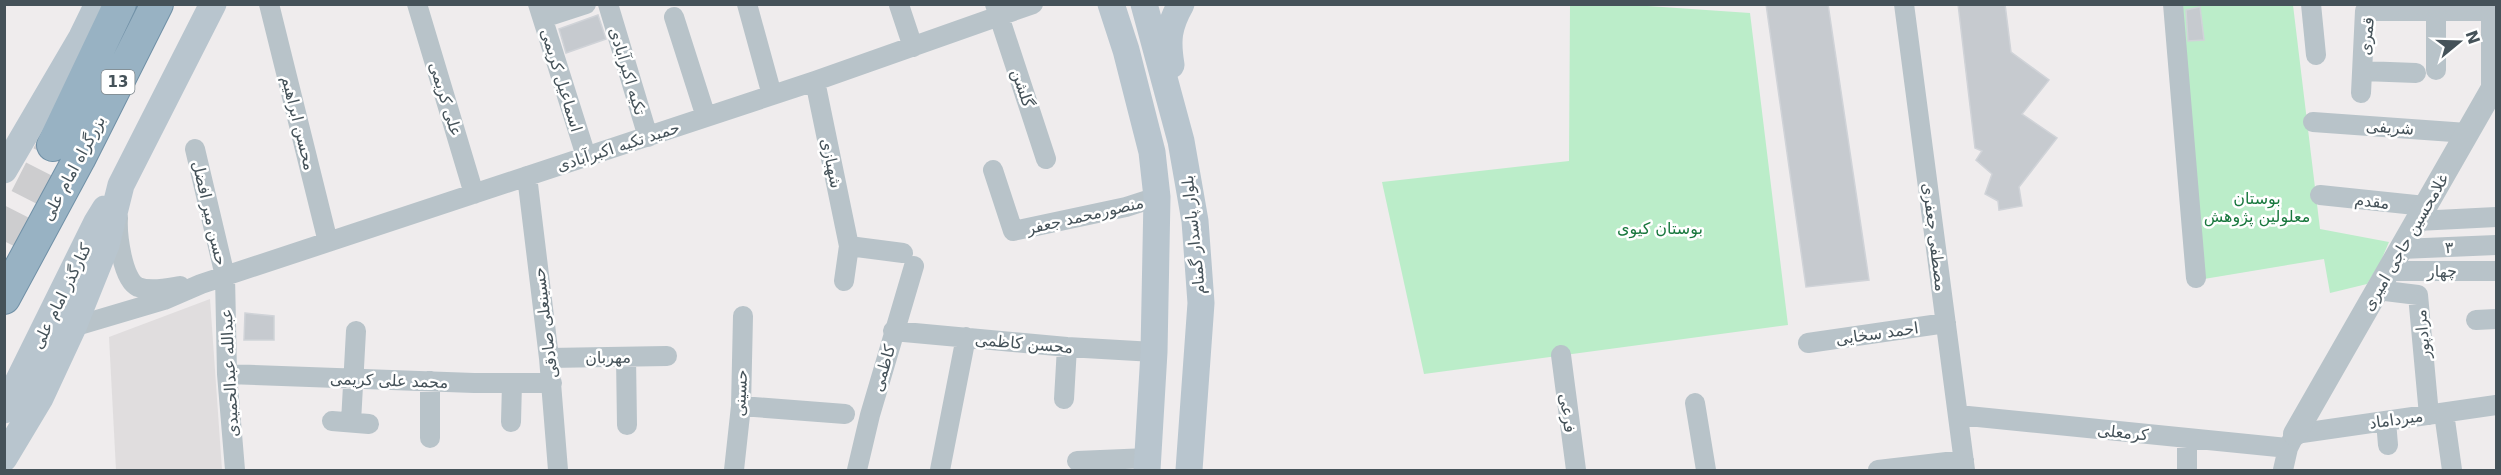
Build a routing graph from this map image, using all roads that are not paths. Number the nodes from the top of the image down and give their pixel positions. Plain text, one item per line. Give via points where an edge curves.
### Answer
1 (98, 4) edge
2 (120, 4) edge
3 (157, 4) edge
4 (213, 4) edge
5 (269, 4) edge
6 (417, 4) edge
7 (586, 4) edge
8 (608, 4) edge
9 (747, 4) edge
10 (1033, 4) edge
11 (1111, 4) edge
12 (1144, 4) edge
13 (1181, 4) edge
14 (1904, 4) edge
15 (2173, 4) edge
16 (2311, 4) edge
17 (899, 5) edge
18 (2493, 8) edge
19 (2436, 10) junction
20 (541, 11) edge
21 (997, 11) edge
22 (674, 17) dead end
23 (913, 47) junction
24 (2316, 55) dead end
25 (2436, 70) dead end
26 (2362, 71) junction
27 (2416, 73) dead end
28 (815, 81) junction
29 (2361, 93) dead end
30 (772, 95) junction
31 (706, 117) junction
32 (2313, 122) dead end
33 (2467, 133) junction
34 (648, 136) junction
35 (1181, 141) junction
36 (195, 149) dead end
37 (66, 152) junction
38 (586, 156) junction
39 (1046, 159) dead end
40 (4, 170) edge
41 (993, 170) dead end
42 (527, 176) junction
43 (121, 185) junction
44 (474, 194) junction
45 (2320, 195) dead end
46 (1157, 197) junction
47 (2421, 214) junction
48 (2496, 217) edge
49 (328, 242) junction
50 (2496, 245) edge
51 (849, 246) junction
52 (2401, 249) junction
53 (2496, 271) edge
54 (225, 276) junction
55 (2196, 278) dead end
56 (2383, 280) junction
57 (844, 281) dead end
58 (201, 284) junction
59 (4, 298) edge
60 (743, 316) dead end
61 (2496, 319) edge
62 (2476, 320) dead end
63 (1946, 323) junction
64 (73, 327) junction
65 (356, 331) dead end
66 (894, 331) junction
67 (966, 337) junction
68 (1808, 343) dead end
69 (1067, 347) junction
70 (1154, 352) junction
71 (1561, 355) dead end
72 (667, 356) dead end
73 (626, 357) junction
74 (549, 358) junction
75 (227, 374) junction
76 (352, 379) junction
77 (430, 381) junction
78 (512, 383) junction
79 (552, 383) junction
80 (1064, 399) dead end
81 (1695, 403) dead end
82 (2496, 405) edge
83 (741, 406) junction
84 (4, 410) edge
85 (845, 414) dead end
86 (2436, 414) junction
87 (1958, 415) junction
88 (2386, 421) junction
89 (351, 422) dead end
90 (511, 422) dead end
91 (627, 425) dead end
92 (430, 438) dead end
93 (2187, 438) junction
94 (2291, 441) junction
95 (2388, 445) dead end
96 (4, 458) edge
97 (1077, 461) dead end
98 (1148, 464) edge
99 (1964, 465) edge
100 (235, 471) edge
101 (558, 471) edge
102 (734, 471) edge
103 (857, 471) edge
104 (940, 471) edge
105 (1189, 471) edge
106 (1576, 471) edge
107 (1706, 471) edge
108 (1878, 471) edge
109 (2187, 471) edge
110 (2283, 471) edge
111 (2452, 471) edge

1 - 40 main road
2 - 37 highway, 13
3 - 37 highway, بزرگراه امام علی / 13
4 - 43 main road
5 - 49 street, محسن ابراهیم
6 - 44 street, علی کریمی
7 - 20 street
8 - 34 street, تکیه اکبرآبادی
9 - 30 street
10 - 21 street, حمید تکیه اکبرآبادی
11 - 46 main road, بلوار پاسدار گمنام via 1152,152
12 - 35 main road, بلوار پاسدار گمنام
13 - 35 main road via 1172,21 1168,42
14 - 63 street, مصطفی جعفری
15 - 55 street
16 - 24 street
17 - 23 street
18 - 19 street, قمری
18 - 33 street, غلامحسین حاجی امیری via 2493,88
19 - 25 street
19 - 26 street, قمری via 2365,10
20 - 38 street, اسماعیل کریمی
21 - 23 street, حمید تکیه اکبرآبادی
21 - 39 street, گلشن
22 - 31 street
23 - 28 street, حمید تکیه اکبرآبادی
26 - 27 street
26 - 29 street, قمری
28 - 30 street, حمید تکیه اکبرآبادی
28 - 51 street, شهبازی
30 - 31 street, حمید تکیه اکبرآبادی
31 - 34 street, حمید تکیه اکبرآبادی
32 - 33 street, شریفی
33 - 47 street, غلامحسین حاجی امیری
34 - 38 street, حمید تکیه اکبرآبادی
35 - 105 main road, بلوار پاسدار گمنام via 1195,221 1201,303
36 - 54 street, حسن میر افضل
37 - 59 highway, بزرگراه امام علی / 13
38 - 42 street, حمید تکیه اکبرآبادی
41 - 46 street, منصورمحمد جعفر via 1014,231
42 - 44 street, حمید تکیه اکبرآبادی
42 - 74 street, حسینعلی صادقی
43 - 58 street, حمید تکیه اکبرآبادی via 117,230 129,278 140,288
43 - 64 main road via 106,245
43 - 84 main road, کنارگذر امام علی via 97,222
44 - 49 street, حمید تکیه اکبرآبادی
45 - 47 street, مقدم
46 - 70 main road, بلوار پاسدار گمنام
47 - 48 street, مقدم
47 - 52 street, غلامحسین حاجی امیری
49 - 54 street, حمید تکیه اکبرآبادی
50 - 52 street, ۳
51 - 57 street, شهبازی
51 - 66 street, کاظمی via 908,260
52 - 56 street, غلامحسین حاجی امیری
53 - 56 street, چهار
54 - 58 street, حمید تکیه اکبرآبادی
54 - 75 street, عبدالله عبدالحمیدی
56 - 86 street, مرادپور via 2418,295
56 - 94 street, غلامحسین حاجی امیری
58 - 64 street, حمید تکیه اکبرآبادی via 164,300
60 - 83 street, حسینی
61 - 62 street
63 - 68 street, احمد سخایی
63 - 87 street, مصطفی جعفری
64 - 96 main road via 40,398
65 - 76 street
66 - 67 street, محسن کاظمی
66 - 103 street, کاظمی
67 - 69 street, محسن کاظمی
67 - 104 street
69 - 70 street, محسن کاظمی
69 - 80 street
70 - 98 main road, بلوار پاسدار گمنام
71 - 106 street, فرعی
72 - 73 street, مهربان
73 - 74 street, مهربان
73 - 91 street
74 - 79 street, حسینعلی صادقی
75 - 76 street, محمد علی کریمی
75 - 100 street, عبدالله عبدالحمیدی
76 - 77 street, محمد علی کریمی
76 - 89 street
77 - 78 street, محمد علی کریمی
77 - 92 street
78 - 79 street, محمد علی کریمی
78 - 90 street
79 - 101 street, حسینعلی صادقی
81 - 107 street
82 - 86 street, میرداماد
83 - 85 street
83 - 102 street, حسینی
86 - 88 street, میرداماد
86 - 111 street
87 - 93 street, کرمعلی
87 - 99 street, مصطفی جعفری
88 - 94 street, میرداماد
88 - 95 street
93 - 94 street, کرمعلی
93 - 109 street
94 - 110 street, غلامحسین حاجی امیری
97 - 98 street
99 - 108 street

